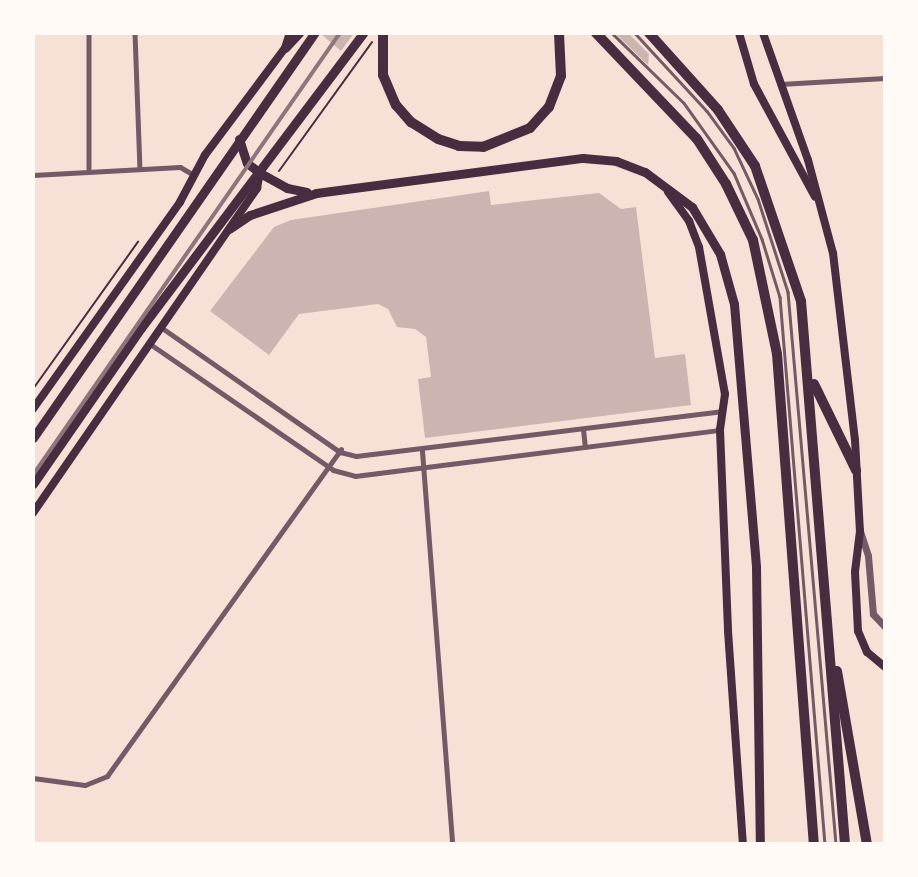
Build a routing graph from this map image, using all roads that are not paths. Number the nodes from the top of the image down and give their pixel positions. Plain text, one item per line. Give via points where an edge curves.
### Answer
1 (89, 33) edge
2 (135, 33) edge
3 (290, 33) edge
4 (299, 33) edge
5 (314, 33) edge
6 (363, 33) edge
7 (383, 33) edge
8 (559, 33) edge
9 (596, 33) edge
10 (612, 33) edge
11 (635, 33) edge
12 (649, 33) edge
13 (740, 33) edge
14 (763, 33) edge
15 (285, 48) junction
16 (885, 78) edge
17 (780, 84) junction
18 (239, 139) junction
19 (631, 166) junction
20 (140, 168) junction
21 (89, 171) junction
22 (260, 173) junction
23 (194, 175) junction
24 (33, 176) edge
25 (316, 193) junction
26 (821, 209) junction
27 (229, 229) junction
28 (162, 328) junction
29 (150, 344) junction
30 (810, 372) junction
31 (33, 408) edge
32 (723, 411) junction
33 (583, 429) junction
34 (720, 430) junction
35 (33, 438) edge
36 (585, 447) junction
37 (341, 449) junction
38 (422, 451) junction
39 (331, 466) junction
40 (423, 469) junction
41 (856, 470) junction
42 (33, 484) edge
43 (33, 513) edge
44 (860, 531) junction
45 (885, 627) edge
46 (829, 645) junction
47 (885, 667) edge
48 (33, 778) edge
49 (452, 844) edge
50 (743, 844) edge
51 (760, 844) edge
52 (812, 844) edge
53 (825, 844) edge
54 (836, 844) edge
55 (845, 844) edge
56 (867, 844) edge

1 - 21 street
2 - 20 street
3 - 15 main road
4 - 15 main road
5 - 18 main road
6 - 22 main road
7 - 8 highway via 383,75 396,105 411,122 438,139 483,147 530,128 549,107 561,76
9 - 52 highway via 697,139 726,184 753,240 777,354
10 - 53 lane via 684,103 734,173 780,297
11 - 54 lane via 700,102 734,148 758,199 788,292
12 - 30 highway via 718,110 755,166 801,301
13 - 26 main road via 759,94
14 - 17 main road
15 - 23 main road
16 - 17 street
17 - 26 main road
18 - 22 main road via 247,163
18 - 35 main road
19 - 25 main road via 583,159
19 - 32 main road via 666,190 695,233 725,394
19 - 51 main road via 670,187 696,213 720,254 734,304 757,567
20 - 21 street
20 - 23 street via 180,167
21 - 24 street
22 - 25 main road via 287,188
22 - 27 main road via 257,188
22 - 42 main road via 142,328
23 - 31 main road
25 - 27 main road via 261,211
26 - 41 main road via 841,300
27 - 28 main road
28 - 29 main road
28 - 37 street
29 - 39 street
29 - 43 main road
30 - 41 highway
30 - 46 highway
32 - 33 street
32 - 34 main road
33 - 36 street
33 - 38 street
34 - 36 street
34 - 50 main road
36 - 40 street
37 - 38 street via 356,456
37 - 39 street
38 - 40 street
39 - 40 street via 355,476
39 - 48 street via 107,776 85,785
40 - 49 street
41 - 44 main road
44 - 45 street via 868,556 873,614
44 - 47 main road via 855,572 858,631 867,652
46 - 55 highway
46 - 56 highway

